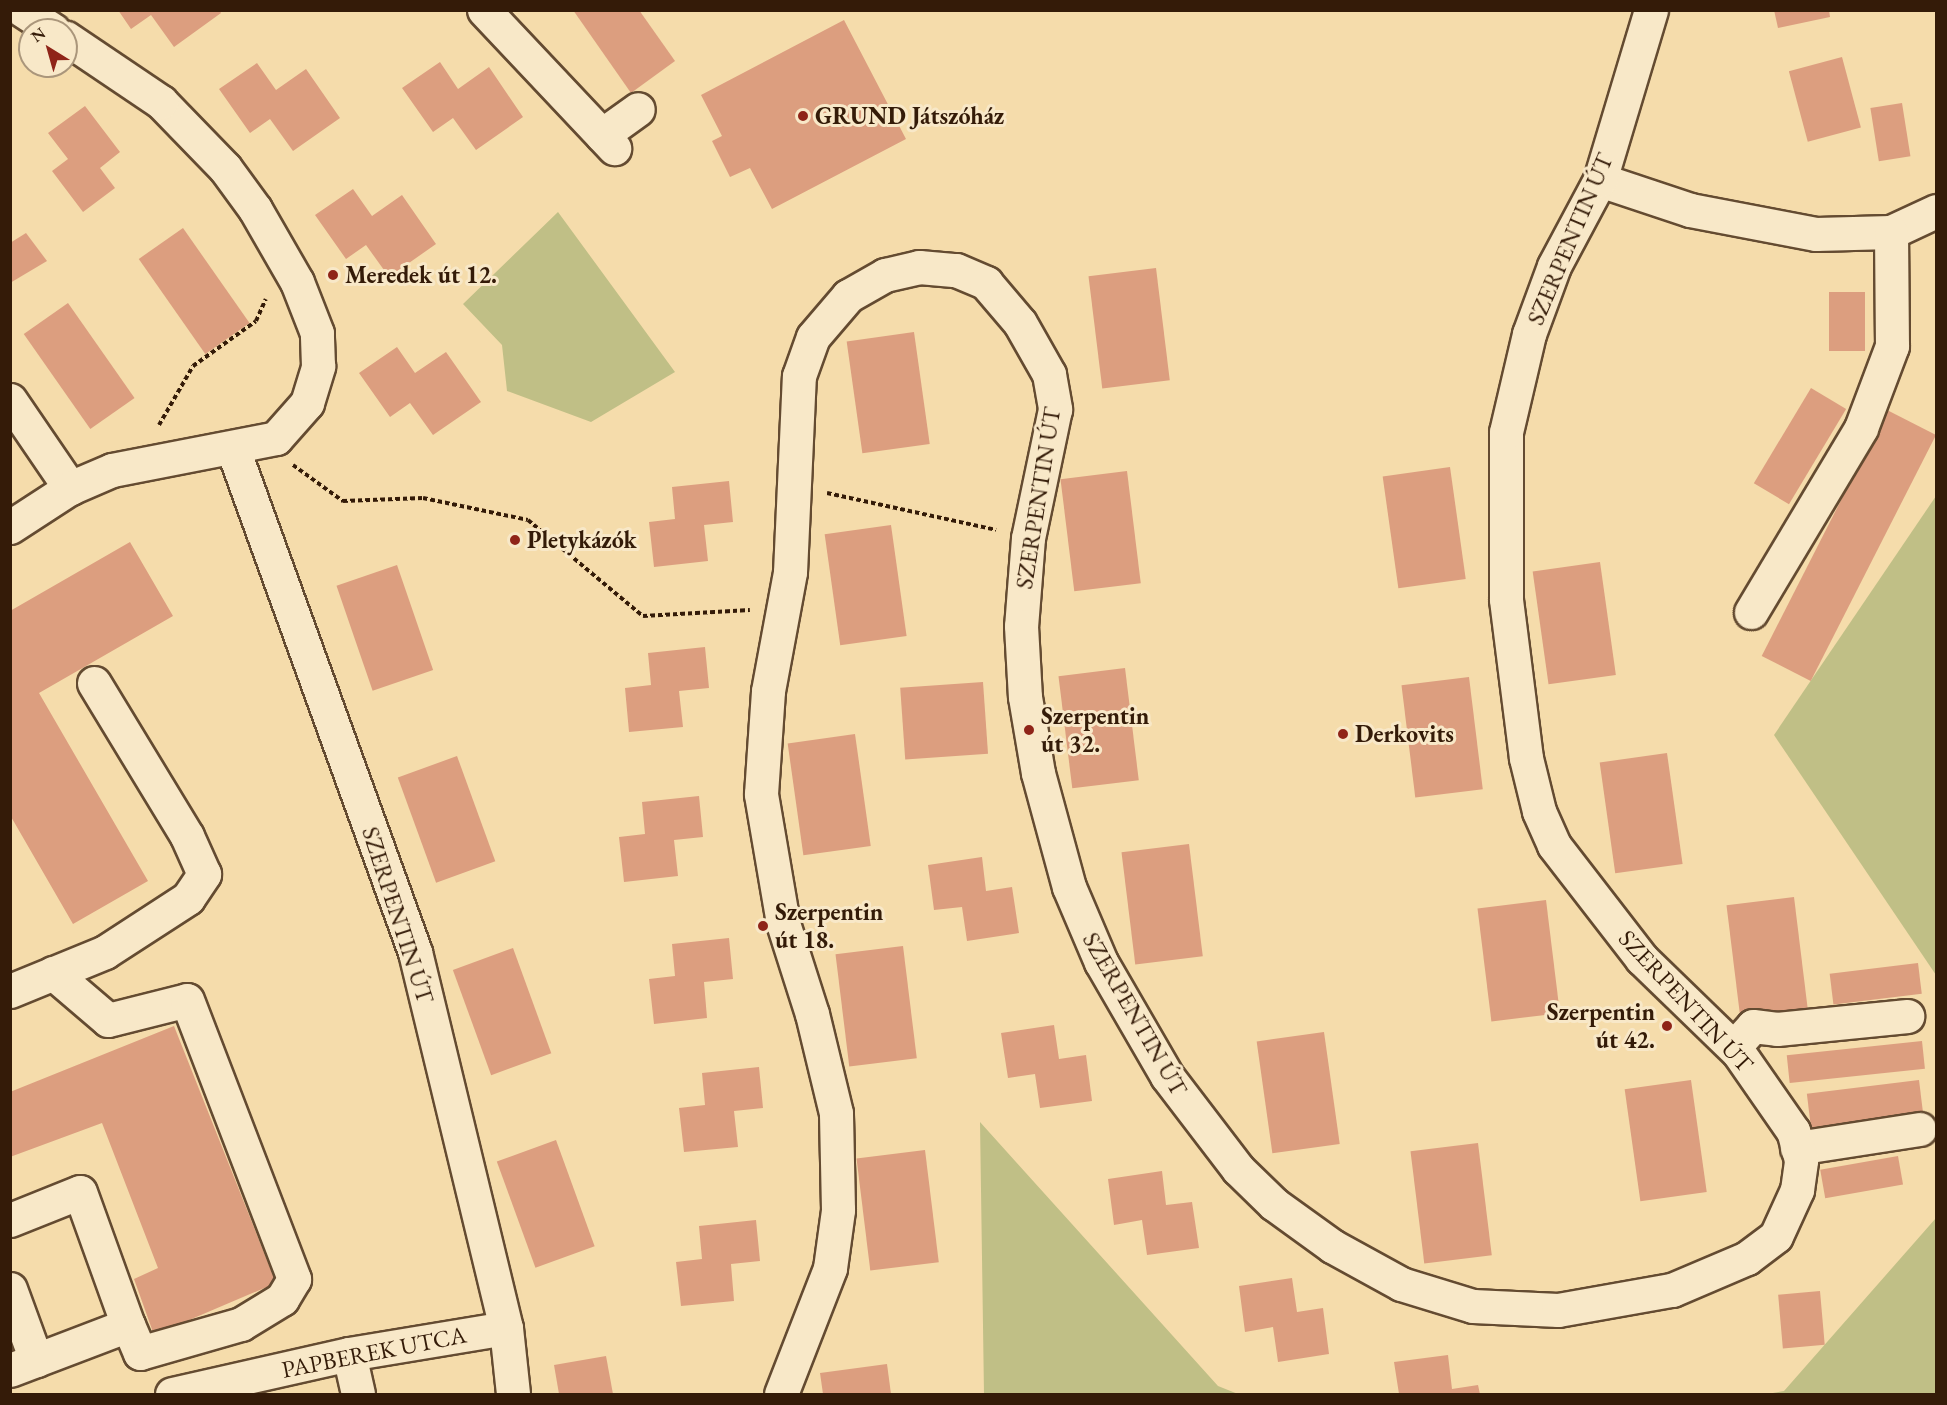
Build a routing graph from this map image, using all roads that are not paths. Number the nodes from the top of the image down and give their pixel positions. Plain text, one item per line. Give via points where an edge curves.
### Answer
1 (484, 10) edge
2 (1652, 10) edge
3 (78, 46) edge
4 (638, 109) dead end
5 (1600, 180) junction
6 (1936, 211) edge
7 (1891, 232) junction
8 (10, 400) edge
9 (248, 446) junction
10 (70, 488) junction
11 (10, 527) edge
12 (1751, 612) dead end
13 (94, 683) dead end
14 (53, 973) junction
15 (10, 991) edge
16 (1907, 1016) dead end
17 (1734, 1047) junction
18 (1920, 1129) dead end
19 (1797, 1148) junction
20 (10, 1220) edge
21 (10, 1289) edge
22 (128, 1325) junction
23 (506, 1328) junction
24 (349, 1354) junction
25 (23, 1365) edge
26 (172, 1395) edge
27 (358, 1395) edge
28 (513, 1395) edge
29 (781, 1395) edge

1 - 4 street via 608,141
2 - 5 street, SZERPENTIN ÚT
3 - 9 street via 161,102 225,168 284,259 317,333 318,366 301,411 284,433
5 - 7 street via 1690,210 1816,234
5 - 17 street, SZERPENTIN ÚT via 1554,266 1539,305 1506,432 1506,599 1526,758 1539,811 1554,845 1642,959
6 - 7 street
7 - 12 street via 1892,346 1861,428
8 - 10 street
9 - 10 street via 145,462 112,470
9 - 23 street, SZERPENTIN ÚT via 415,952
10 - 11 street
13 - 14 street via 187,836 204,874 188,898 105,952
14 - 15 street
14 - 22 street via 108,1020 187,1000 294,1279 282,1299 241,1324 140,1353
16 - 17 street via 1777,1029 1752,1026
17 - 19 street, SZERPENTIN ÚT via 1793,1131
18 - 19 street
19 - 29 street, SZERPENTIN ÚT via 1801,1160 1789,1215 1776,1236 1747,1258 1672,1290 1558,1310 1473,1306 1401,1284 1332,1246 1274,1204 1238,1169 1167,1076 1101,963 1075,905 1040,782 1025,697 1021,626 1029,538 1051,436 1053,388 1041,355 1020,322 986,284 956,270 919,267 885,275 859,288 826,319 807,346 799,376 792,551 764,731 762,806 783,923 812,1014 836,1113 838,1146 838,1210 830,1268
20 - 22 street via 80,1192
21 - 25 street
22 - 25 street
23 - 24 street, PAPBEREK UTCA
23 - 28 street, SZERPENTIN ÚT
24 - 26 street, PAPBEREK UTCA
24 - 27 street

